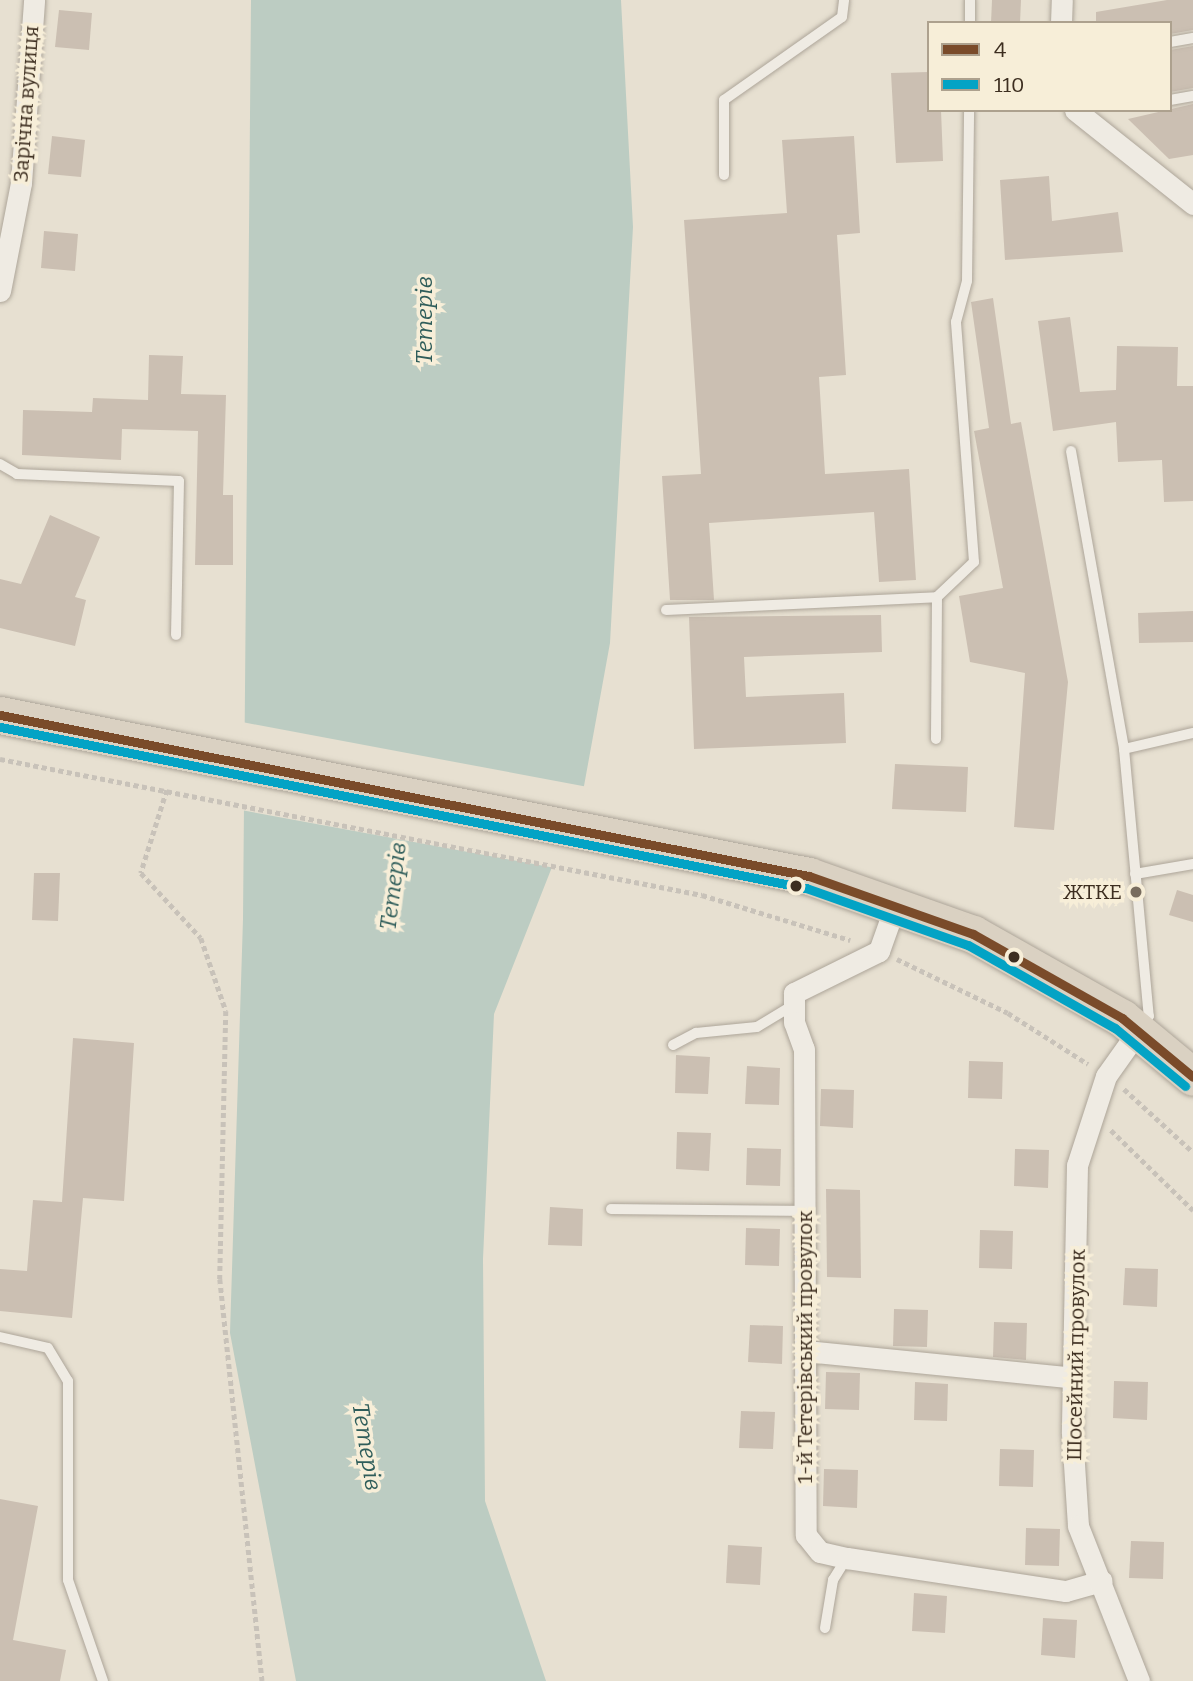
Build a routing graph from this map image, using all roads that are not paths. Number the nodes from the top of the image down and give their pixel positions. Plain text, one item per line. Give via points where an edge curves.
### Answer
1 (34, 0) edge
2 (844, 0) edge
3 (970, 0) edge
4 (1062, 0) edge
5 (970, 21) edge
6 (1061, 21) edge
7 (1193, 38) edge
8 (1172, 42) edge
9 (1193, 96) edge
10 (1172, 100) edge
11 (969, 112) edge
12 (1078, 112) edge
13 (724, 176) dead end
14 (1193, 204) edge
15 (0, 291) edge
16 (1071, 451) dead end
17 (0, 464) edge
18 (937, 597) junction
19 (666, 610) dead end
20 (176, 635) dead end
21 (0, 715) edge
22 (1193, 733) edge
23 (936, 739) dead end
24 (1124, 749) junction
25 (1193, 864) edge
26 (1135, 874) junction
27 (895, 906) junction
28 (794, 1004) junction
29 (1138, 1031) junction
30 (673, 1045) dead end
31 (1193, 1077) edge
32 (611, 1209) dead end
33 (806, 1211) junction
34 (0, 1337) edge
35 (806, 1351) junction
36 (1075, 1378) junction
37 (847, 1558) junction
38 (1102, 1581) junction
39 (825, 1628) dead end
40 (103, 1681) edge
41 (1139, 1681) edge

1 - 15 street, Зарічна вулиця via 21,183
2 - 13 lane via 842,16 724,100
3 - 5 lane
4 - 6 street
7 - 8 lane
9 - 10 lane
11 - 18 lane via 967,281 956,322 974,562
12 - 14 street
16 - 24 lane
17 - 20 lane via 18,474 179,481
18 - 19 lane
18 - 23 lane
21 - 27 highway via 809,876
22 - 24 lane
24 - 26 lane
25 - 26 lane
26 - 29 lane via 1149,1016
27 - 28 street via 879,951 794,993
27 - 29 highway via 973,934
28 - 30 lane via 758,1027 696,1033
28 - 33 street, 1-й Тетерівський провулок via 804,1049
29 - 31 highway
29 - 36 street, Шосейний провулок via 1106,1076 1077,1165
32 - 33 lane
33 - 35 street, 1-й Тетерівський провулок
34 - 40 lane via 48,1348 68,1381 68,1580
35 - 36 street
35 - 37 street, 1-й Тетерівський провулок via 806,1535 820,1552
36 - 38 street, Шосейний провулок via 1078,1526
37 - 38 street, 1-й Тетерівський провулок via 1066,1591
37 - 39 lane via 833,1580
38 - 41 street, Шосейний провулок

